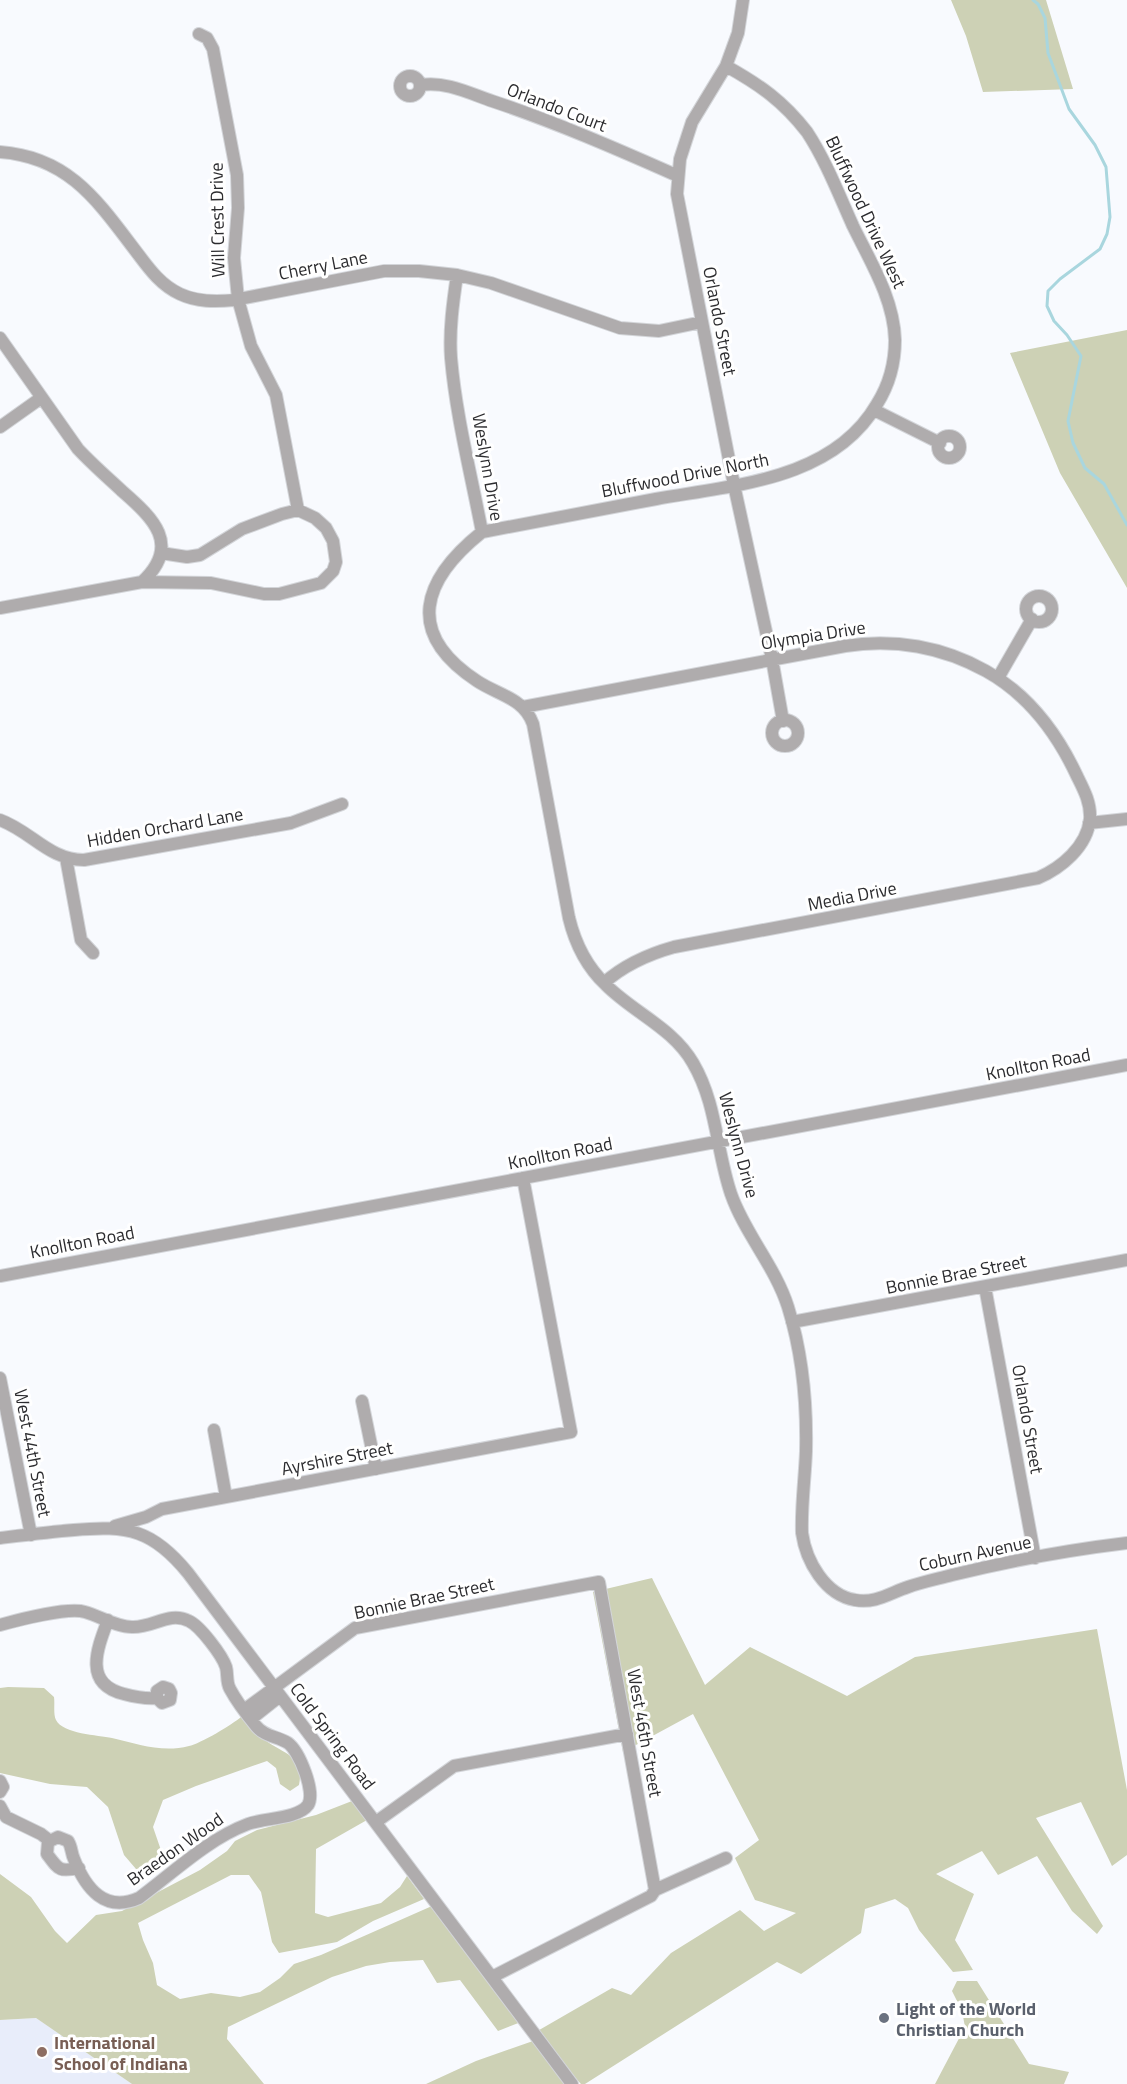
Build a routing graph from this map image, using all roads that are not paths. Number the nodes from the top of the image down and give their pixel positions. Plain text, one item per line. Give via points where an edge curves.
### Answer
1 (743, 0) edge
2 (199, 34) dead end
3 (726, 66) junction
4 (421, 85) dead end
5 (0, 152) edge
6 (678, 176) junction
7 (457, 275) junction
8 (238, 299) junction
9 (702, 322) junction
10 (0, 338) edge
11 (41, 398) junction
12 (874, 410) junction
13 (0, 427) edge
14 (939, 443) dead end
15 (734, 485) junction
16 (298, 510) junction
17 (482, 531) junction
18 (161, 553) junction
19 (142, 582) junction
20 (0, 608) edge
21 (1032, 619) dead end
22 (772, 659) junction
23 (998, 678) junction
24 (523, 707) junction
25 (783, 721) dead end
26 (342, 804) dead end
27 (1127, 819) edge
28 (0, 820) edge
29 (1089, 824) junction
30 (66, 858) junction
31 (93, 953) dead end
32 (604, 983) junction
33 (1127, 1065) edge
34 (717, 1142) junction
35 (523, 1178) junction
36 (1127, 1260) edge
37 (0, 1276) edge
38 (985, 1287) junction
39 (792, 1323) junction
40 (0, 1378) edge
41 (362, 1401) dead end
42 (214, 1430) dead end
43 (376, 1469) junction
44 (226, 1497) junction
45 (112, 1527) junction
46 (31, 1534) junction
47 (0, 1538) edge
48 (1127, 1542) edge
49 (1035, 1558) junction
50 (599, 1582) joint
51 (834, 1591) joint
52 (108, 1620) junction
53 (0, 1625) edge
54 (277, 1691) junction
55 (157, 1698) dead end
56 (248, 1715) junction
57 (627, 1734) junction
58 (0, 1781) edge
59 (0, 1792) edge
60 (0, 1806) edge
61 (376, 1822) junction
62 (50, 1841) junction
63 (726, 1858) dead end
64 (79, 1868) junction
65 (655, 1890) junction
66 (492, 1977) junction
67 (572, 2084) edge

1 - 3 street, Orlando Street via 738,33
2 - 8 street, Will Crest Drive via 207,38 213,49 237,175 234,258
3 - 6 street, Orlando Street via 693,122
3 - 12 street, Bluffwood Drive West via 769,92 807,132 881,284 891,312 894,346 889,379
4 - 6 street, Orlando Court via 449,86 520,110
5 - 8 street, Cherry Lane via 46,162 75,180 97,200 154,275 168,287 200,300
6 - 9 street, Orlando Street via 678,205
7 - 8 street, Cherry Lane via 384,271
7 - 9 street, Cherry Lane via 513,289 620,328 659,331
7 - 17 street, Weslynn Drive via 451,358
8 - 16 street, Will Crest Drive via 251,346 276,395
9 - 15 street, Orlando Street
10 - 11 street
11 - 13 street
11 - 18 street via 90,462 148,514 158,531
12 - 14 street
12 - 15 street, Bluffwood Drive North via 851,437 818,460 783,474
15 - 17 street, Bluffwood Drive North
15 - 22 street, Orlando Street
16 - 18 street via 242,529 200,555
16 - 19 street via 315,518 333,541 335,567 321,583 270,595 211,583
17 - 24 street, Weslynn Drive via 455,557 431,593 432,632 469,676
18 - 19 street
19 - 20 street
21 - 23 street
22 - 23 street, Olympia Drive via 853,644 896,643 950,654
22 - 24 street, Olympia Drive
22 - 25 street, Orlando Street
23 - 29 street, Olympia Drive via 1037,712 1062,744 1087,797
24 - 32 street, Weslynn Drive via 533,724 571,927 587,963
26 - 30 street, Hidden Orchard Lane via 291,823 95,859
27 - 29 street
28 - 30 street, Hidden Orchard Lane
29 - 32 street, Media Drive via 1070,857 1030,881 674,947 641,959
30 - 31 street via 81,940
32 - 34 street, Weslynn Drive via 669,1034 688,1056 707,1092
33 - 34 street, Knollton Road
34 - 35 street, Knollton Road
34 - 39 street, Weslynn Drive via 737,1207 776,1278
35 - 37 street, Knollton Road
35 - 43 street, Ayrshire Street via 571,1432
36 - 38 street, Bonnie Brae Street
38 - 39 street, Bonnie Brae Street
38 - 49 street, Orlando Street
39 - 51 street, Weslynn Drive via 806,1432 803,1537 816,1570
40 - 46 street, West 44th Street
41 - 43 street
42 - 44 street
43 - 44 street, Ayrshire Street
44 - 45 street, Ayrshire Street via 162,1509
45 - 46 street, Cold Spring Road
45 - 54 street, Cold Spring Road via 154,1540 180,1562
46 - 47 street, Cold Spring Road
48 - 49 street, Coburn Avenue
49 - 51 street, Coburn Avenue via 954,1575 874,1600 851,1599
50 - 54 street, Bonnie Brae Street via 355,1628
50 - 57 street, West 46th Street
52 - 53 street via 82,1611 60,1611
52 - 55 street via 97,1657 103,1684 113,1691
52 - 56 street via 134,1627 172,1617 190,1621 222,1659 230,1689
54 - 56 street, Bonnie Brae Street
54 - 61 street, Cold Spring Road
56 - 64 street, Braedon Wood via 262,1732 289,1744 296,1752 310,1787 307,1806 295,1814 233,1830 140,1898 126,1903 105,1900 94,1892
57 - 61 street via 454,1766
57 - 65 street, West 46th Street
58 - 59 street
60 - 62 street via 6,1817
61 - 66 street, Cold Spring Road
62 - 64 street via 59,1837 68,1841
62 - 64 street via 47,1854 58,1869
63 - 65 street
65 - 66 street via 651,1896
66 - 67 street, Cold Spring Road

